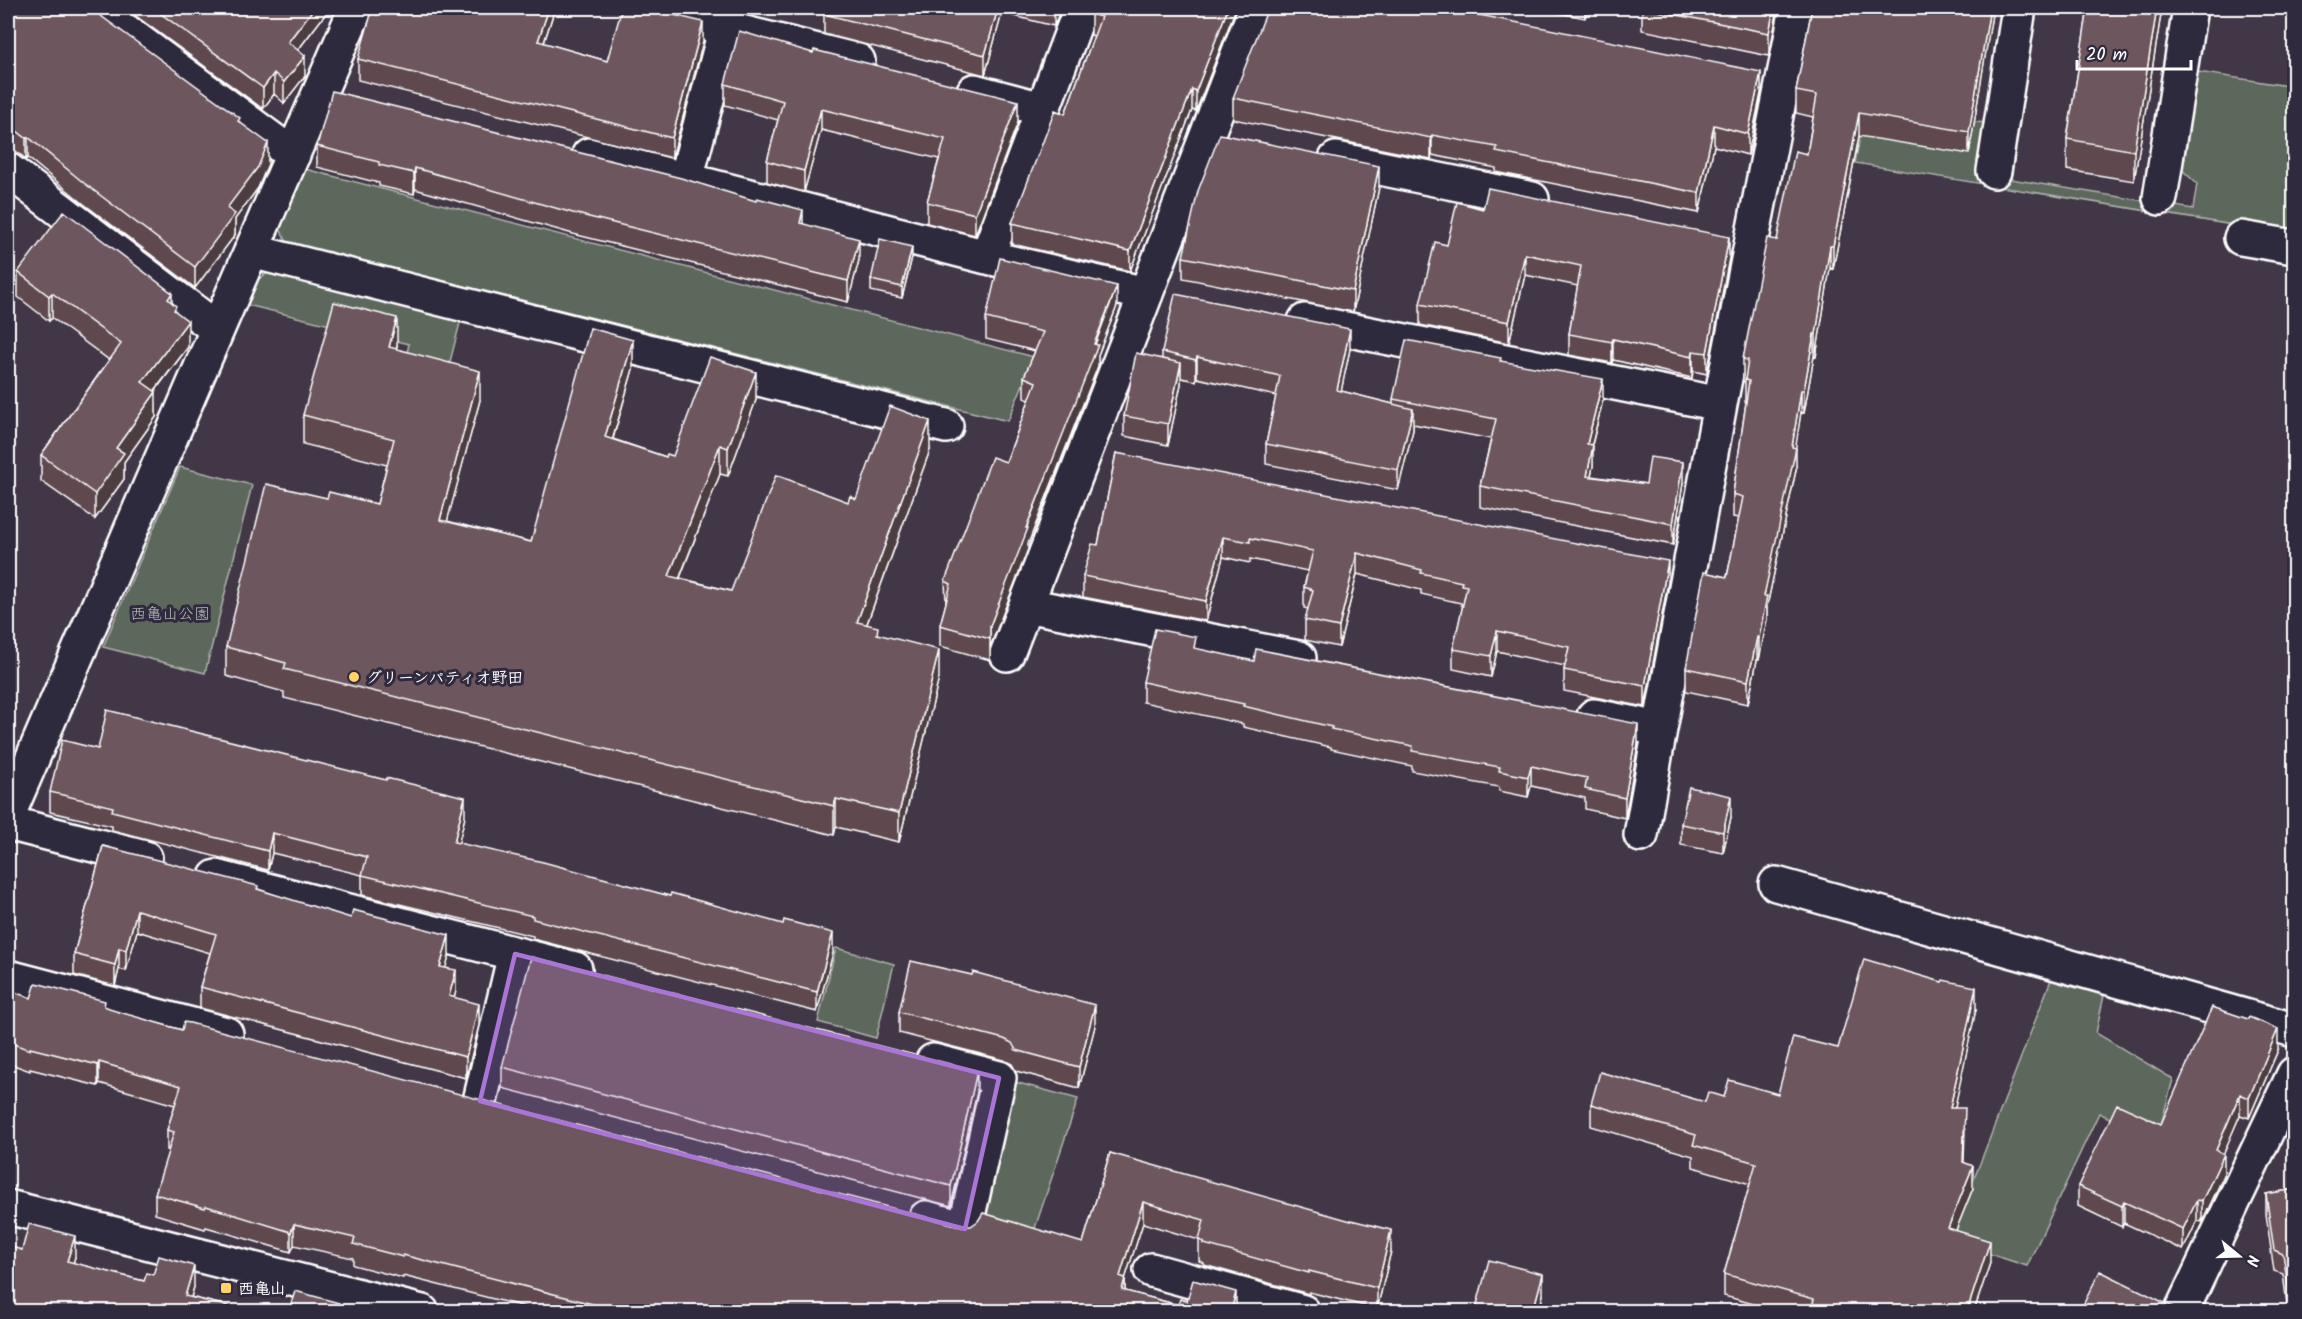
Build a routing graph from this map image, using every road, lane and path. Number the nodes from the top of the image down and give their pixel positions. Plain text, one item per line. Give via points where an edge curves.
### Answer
1 (94, 8) edge
2 (356, 8) edge
3 (644, 8) edge
4 (1080, 8) edge
5 (1256, 8) edge
6 (1797, 8) edge
7 (2019, 8) edge
8 (2190, 8) edge
9 (728, 17) edge
10 (884, 68) edge
11 (1749, 70) edge
12 (1783, 78) junction
13 (941, 83) edge
14 (319, 89) junction
15 (354, 98) edge
16 (1042, 109) junction
17 (560, 148) edge
18 (1312, 154) edge
19 (293, 155) junction
20 (8, 170) edge
21 (1994, 171) dead end
22 (686, 180) junction
23 (2160, 198) dead end
24 (1567, 206) edge
25 (1717, 236) edge
26 (2241, 238) dead end
27 (1752, 243) junction
28 (2295, 247) edge
29 (251, 251) junction
30 (987, 257) junction
31 (1155, 293) junction
32 (1276, 316) edge
33 (217, 329) junction
34 (1720, 404) junction
35 (946, 426) dead end
36 (1085, 448) junction
37 (1120, 455) edge
38 (1655, 560) edge
39 (1690, 567) junction
40 (1026, 605) junction
41 (1007, 654) dead end
42 (1331, 665) edge
43 (1566, 711) edge
44 (1660, 729) junction
45 (10, 806) edge
46 (1641, 835) dead end
47 (1776, 884) dead end
48 (515, 954) junction
49 (8, 977) edge
50 (607, 977) edge
51 (2295, 1030) edge
52 (250, 1041) edge
53 (907, 1054) edge
54 (2295, 1074) edge
55 (446, 1092) edge
56 (8, 1208) edge
57 (896, 1210) edge
58 (1151, 1270) dead end
59 (422, 1311) edge
60 (1303, 1311) edge
61 (2181, 1311) edge

1 - 19 street
2 - 14 street
3 - 9 street
4 - 16 street
5 - 31 street via 1220,136
6 - 12 street
7 - 21 street
8 - 23 street
9 - 10 street
9 - 22 street
11 - 12 street
12 - 27 street
13 - 16 street
14 - 15 street
14 - 19 street
16 - 30 street
17 - 22 street
18 - 24 street
19 - 29 street
20 - 33 street
22 - 30 street
25 - 27 street
26 - 28 street
27 - 34 street
29 - 33 street
29 - 35 street
30 - 31 street
31 - 36 street
32 - 34 street
33 - 45 street
34 - 39 street
36 - 37 street
36 - 40 street
38 - 39 street
39 - 44 street
40 - 41 street
40 - 42 street
43 - 44 street
44 - 46 street
45 - 48 street via 181,868
47 - 51 street
48 - 50 street
48 - 55 street via 492,1104
49 - 52 street
53 - 57 street via 999,1078 965,1229
54 - 61 street
56 - 59 street
58 - 60 street

